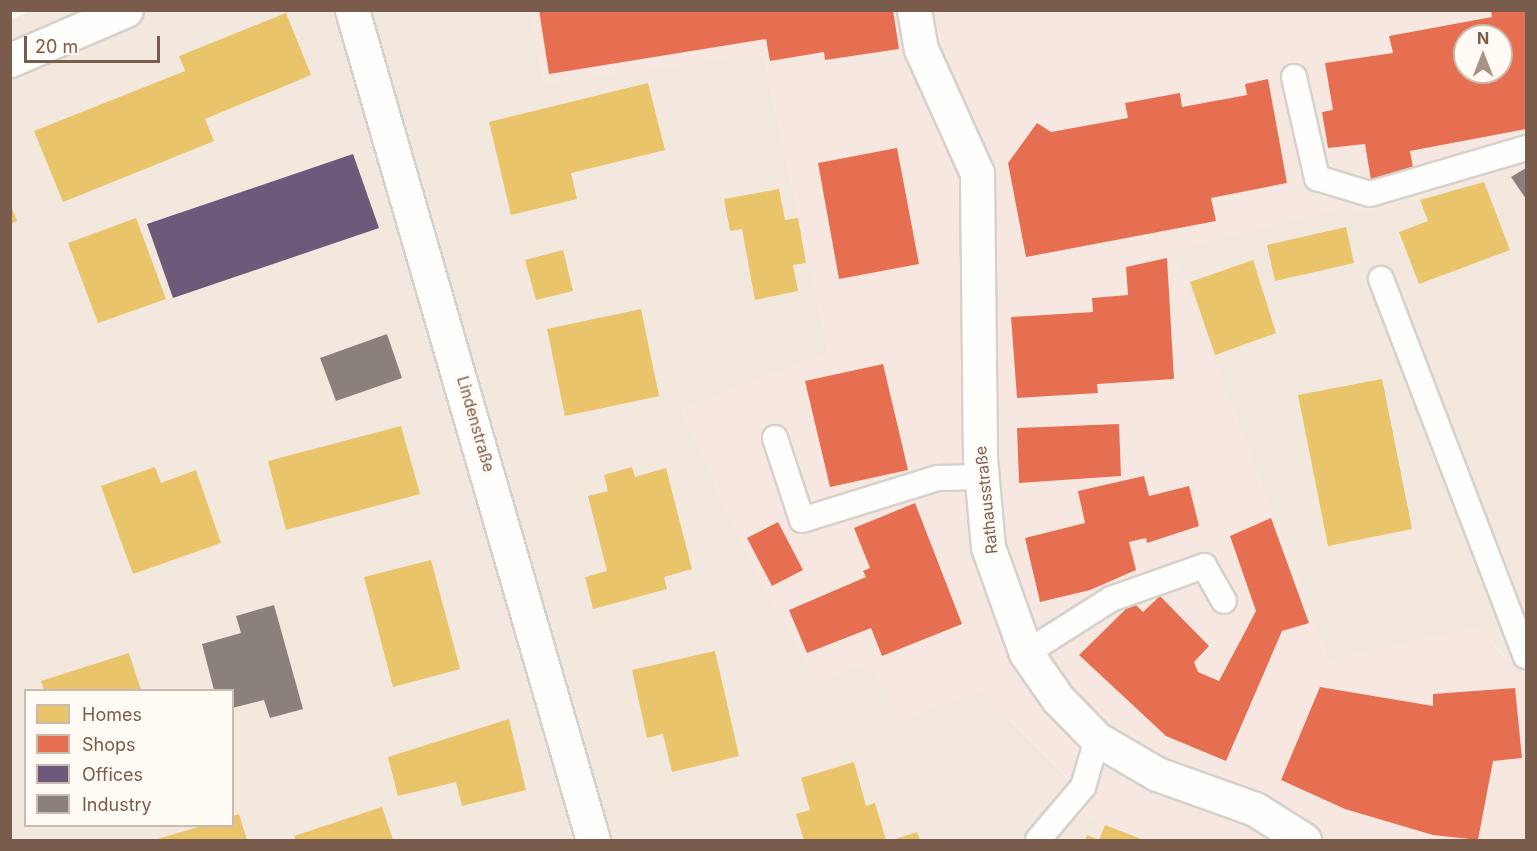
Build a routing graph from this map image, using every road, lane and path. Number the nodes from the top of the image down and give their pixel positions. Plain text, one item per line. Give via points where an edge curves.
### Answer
1 (126, 10) edge
2 (352, 10) edge
3 (914, 10) edge
4 (10, 60) edge
5 (1294, 77) dead end
6 (1527, 148) edge
7 (1381, 279) dead end
8 (775, 438) dead end
9 (982, 477) junction
10 (1224, 601) dead end
11 (1026, 652) junction
12 (1527, 656) edge
13 (1097, 739) junction
14 (593, 840) edge
15 (1038, 840) edge
16 (1304, 840) edge

1 - 4 street
2 - 14 street, Lindenstraße
3 - 9 street, Rathausstraße via 921,49 977,173
5 - 6 lane via 1317,178 1370,194
7 - 12 lane
8 - 9 lane via 802,520 938,478
9 - 11 street, Rathausstraße via 988,547
10 - 11 lane via 1204,566 1111,599
11 - 13 street, Rathausstraße via 1058,699
13 - 15 lane via 1083,787
13 - 16 street, Rathausstraße via 1157,774 1255,809

